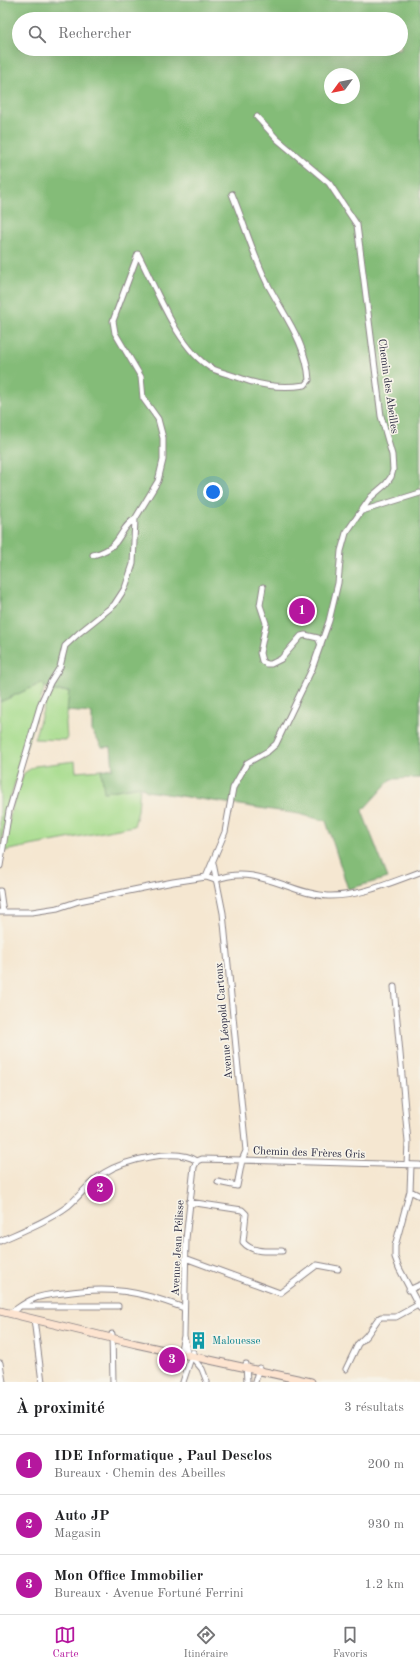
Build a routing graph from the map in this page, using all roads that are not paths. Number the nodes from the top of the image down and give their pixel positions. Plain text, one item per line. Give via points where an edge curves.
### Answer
1 (257, 117) dead end
2 (232, 194) dead end
3 (420, 493) edge
4 (362, 511) junction
5 (135, 519) junction
6 (94, 555) dead end
7 (263, 587) dead end
8 (321, 645) junction
9 (212, 862) junction
10 (0, 866) edge
11 (420, 872) edge
12 (206, 877) junction
13 (215, 880) junction
14 (0, 891) edge
15 (2, 912) edge
16 (394, 987) dead end
17 (242, 1160) junction
18 (197, 1161) junction
19 (409, 1165) junction
20 (420, 1165) edge
21 (218, 1182) dead end
22 (410, 1191) junction
23 (420, 1196) edge
24 (189, 1202) junction
25 (0, 1241) edge
26 (282, 1252) dead end
27 (184, 1258) junction
28 (338, 1269) dead end
29 (420, 1285) edge
30 (409, 1290) junction
31 (21, 1306) junction
32 (118, 1306) dead end
33 (419, 1307) edge
34 (184, 1308) junction
35 (0, 1311) edge
36 (10, 1314) junction
37 (34, 1319) junction
38 (112, 1336) junction
39 (187, 1353) junction
40 (0, 1363) edge
41 (246, 1367) junction
42 (258, 1369) junction
43 (346, 1369) dead end
44 (3, 1382) edge
45 (42, 1382) edge
46 (113, 1382) edge
47 (183, 1382) edge
48 (207, 1382) edge
49 (247, 1382) edge
50 (255, 1382) edge
51 (311, 1382) edge
52 (316, 1382) edge

1 - 4 street, Chemin des Abeilles via 277,139 329,183 357,224 381,416 392,455 393,470 386,484 371,497
2 - 5 street via 267,282 305,356 309,380 305,385 286,388 250,382 210,368 192,354 176,329 138,254 113,321 115,333 141,377 142,398 158,419 163,438 163,460 158,481
3 - 4 street
4 - 8 street, Chemin des Abeilles via 346,533 341,551 338,584
5 - 6 street via 125,527 115,543
5 - 10 street via 133,564 125,588 114,606 65,646 60,667 41,703 9,811
7 - 8 street via 260,605 266,622 260,653 262,661 266,664 276,662 301,636 318,638
8 - 9 street, Chemin des Abeilles via 276,744 247,763 233,788 224,832
9 - 12 street, Chemin des Abeilles
9 - 13 street
11 - 13 street via 350,895 328,896 306,893 273,880 252,876 227,875
12 - 13 street
12 - 15 street via 79,901 58,908 32,912
13 - 17 street, Avenue Léopold Cartoux via 223,913 246,1151
14 - 15 street
16 - 19 street
17 - 18 street, Chemin des Frères Gris
17 - 19 street, Chemin des Frères Gris
17 - 21 street, Avenue Léopold Cartoux via 237,1186
18 - 24 street, Avenue Jean Pélisse
18 - 25 street, Chemin des Frères Gris via 164,1154 119,1165 102,1173 68,1206
19 - 20 street, Chemin des Frères Gris
19 - 22 street
22 - 23 street
22 - 30 street via 395,1246 395,1256
24 - 26 street via 242,1210 246,1214 243,1242 247,1247
24 - 27 street, Avenue Jean Pélisse
27 - 28 street via 280,1293 317,1265
27 - 34 street, Avenue Jean Pélisse
29 - 30 street
30 - 33 street
31 - 32 street
31 - 34 street via 42,1296 84,1290 118,1290 151,1295
31 - 36 street
33 - 43 street via 396,1317 378,1319 358,1344
34 - 39 street, Avenue Jean Pélisse
35 - 36 main road
36 - 37 main road
37 - 38 main road
37 - 45 street
38 - 39 main road
38 - 46 street
39 - 41 main road
39 - 47 street
39 - 48 street via 202,1369
40 - 44 street
41 - 42 main road
41 - 49 street
42 - 50 street
42 - 51 main road
42 - 52 main road

